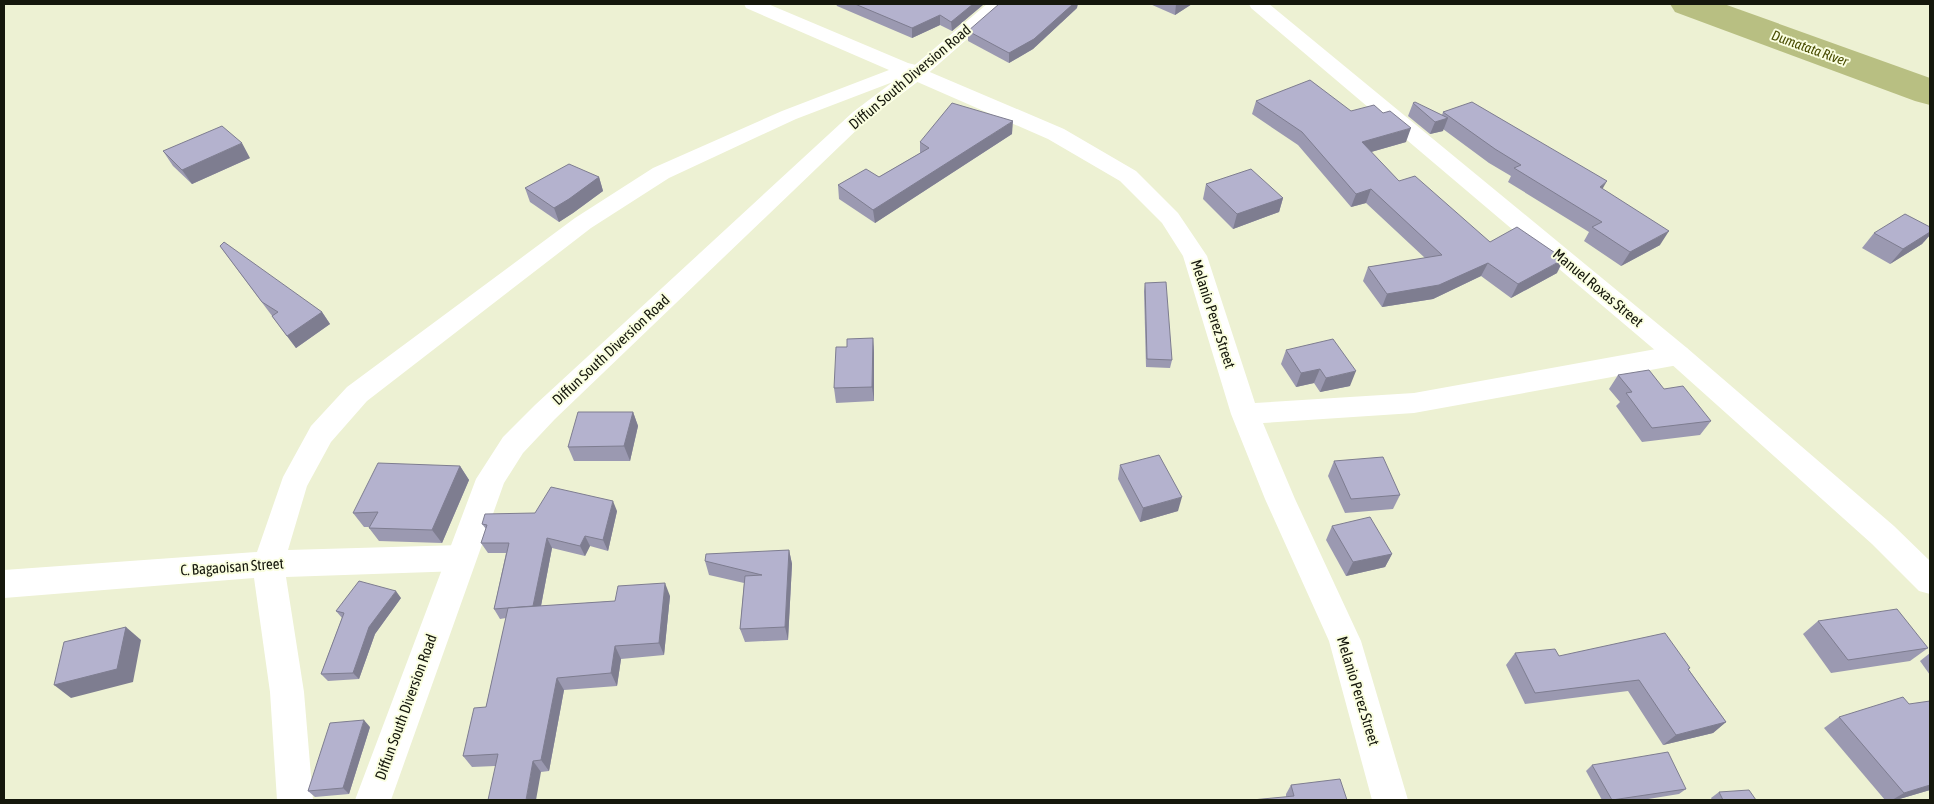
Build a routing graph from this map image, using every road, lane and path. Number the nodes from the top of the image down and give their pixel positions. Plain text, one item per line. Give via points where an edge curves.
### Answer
1 (753, 4) edge
2 (998, 4) edge
3 (1258, 4) edge
4 (913, 71) junction
5 (1678, 355) junction
6 (1245, 414) junction
7 (461, 558) junction
8 (268, 564) junction
9 (1930, 581) edge
10 (4, 584) edge
11 (295, 800) edge
12 (372, 800) edge
13 (1390, 800) edge

1 - 4 street, Melanio Perez Street
2 - 4 street, Diffun South Diversion Road
3 - 5 street, Manuel Roxas Street
4 - 6 street, Melanio Perez Street via 1056,134 1128,176 1170,218 1195,256
4 - 7 street, Diffun South Diversion Road via 860,116 513,445 492,480
4 - 8 street via 789,115 661,173 583,224 357,394 322,434 293,485
5 - 6 street via 1414,403
5 - 9 street, Manuel Roxas Street via 1883,535
6 - 13 street, Melanio Perez Street via 1345,641
7 - 8 street, C. Bagaoisan Street
7 - 12 street, Diffun South Diversion Road
8 - 10 street, C. Bagaoisan Street
8 - 11 street via 287,692

